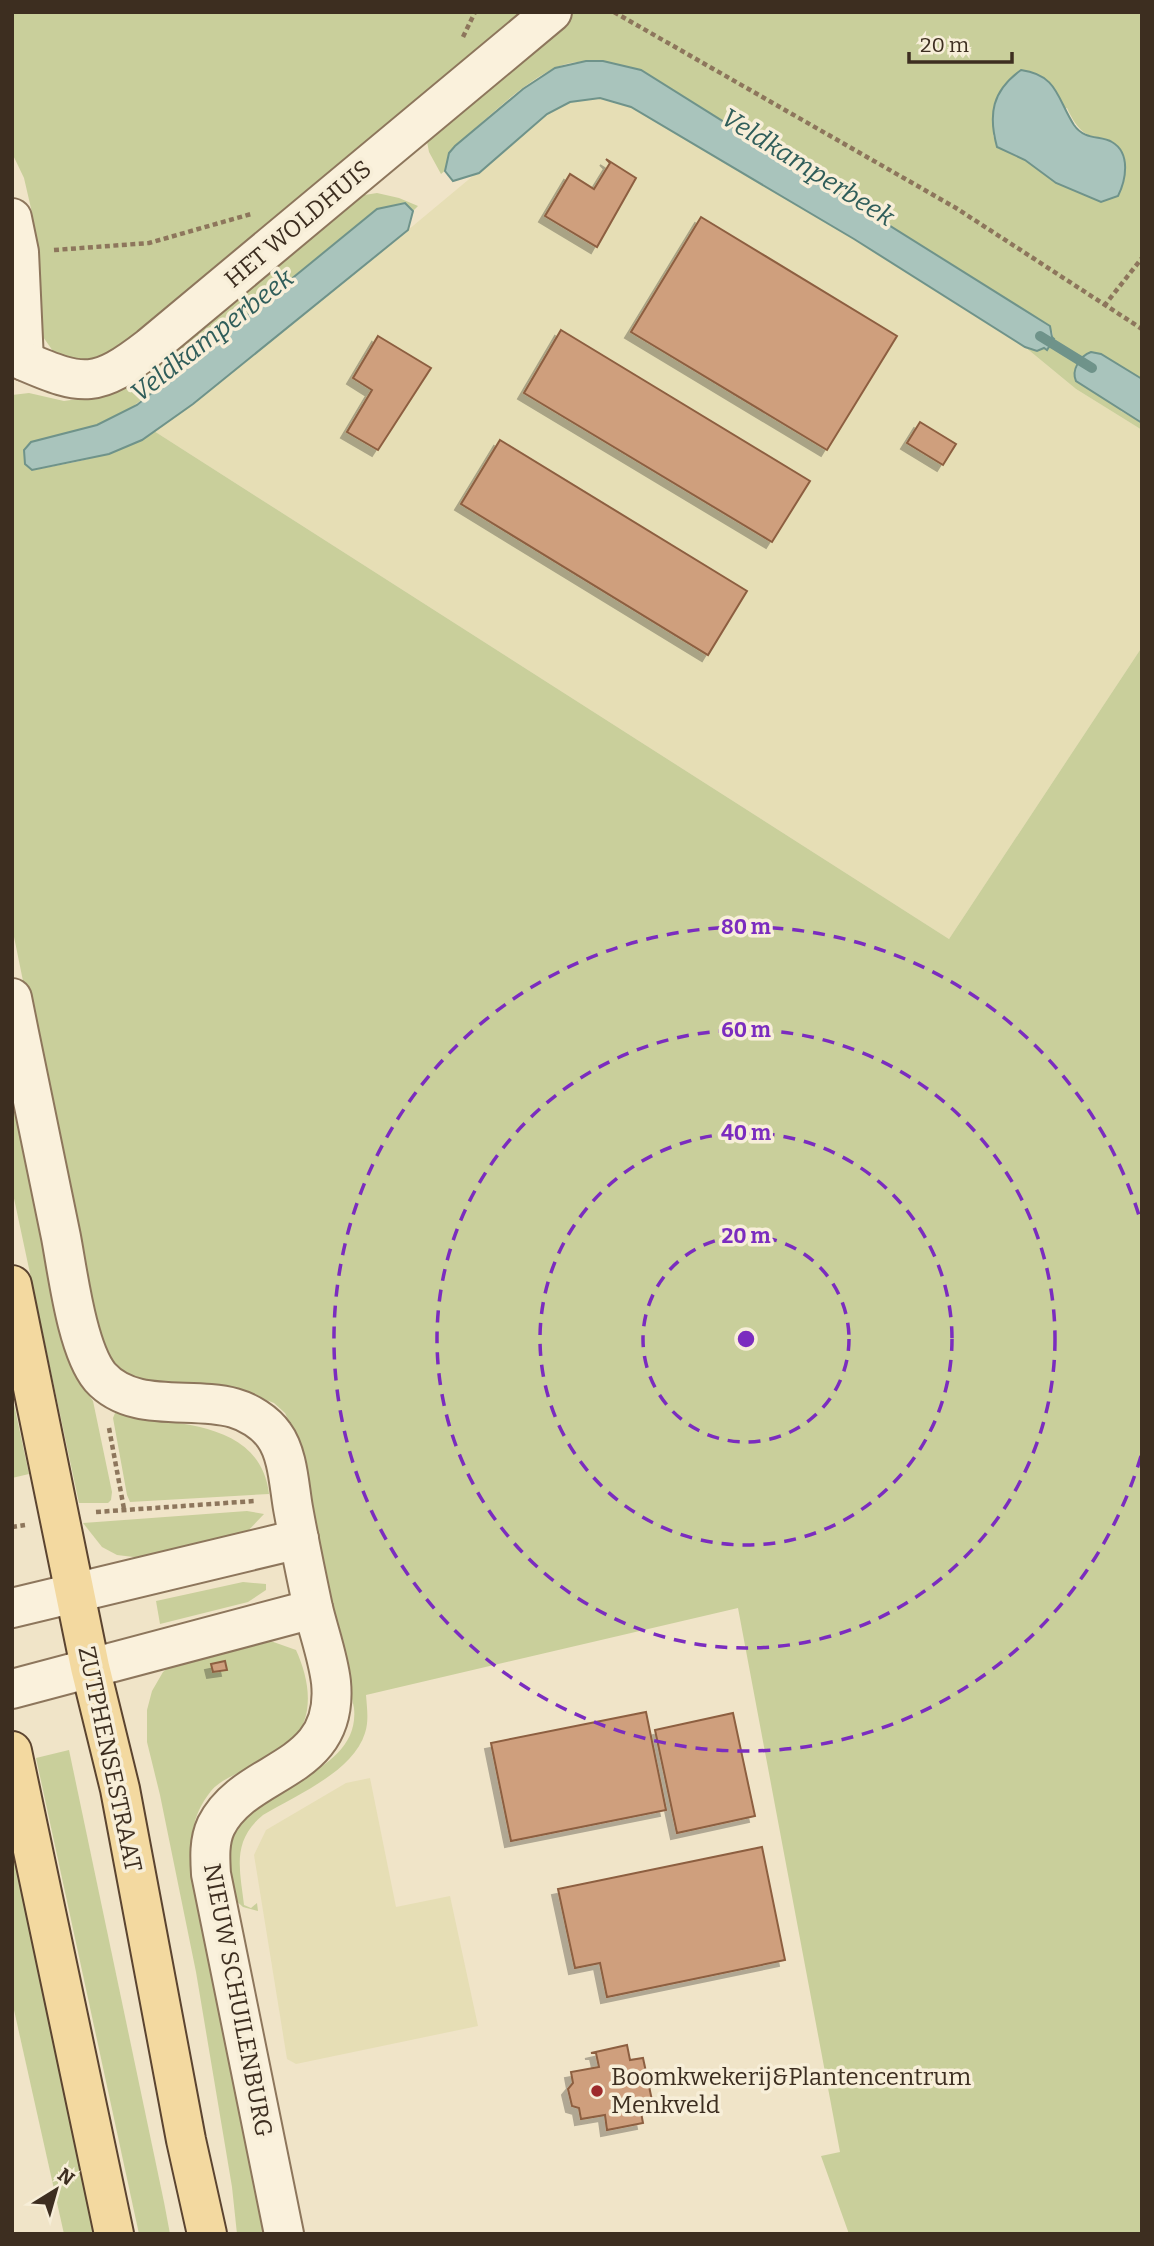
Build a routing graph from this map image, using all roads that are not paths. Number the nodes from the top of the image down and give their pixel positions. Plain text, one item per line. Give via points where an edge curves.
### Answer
1 (552, 12) edge
2 (16, 235) edge
3 (18, 365) edge
4 (12, 998) edge
5 (12, 1285) edge
6 (299, 1539) junction
7 (74, 1593) junction
8 (12, 1608) edge
9 (313, 1609) junction
10 (90, 1667) junction
11 (12, 1689) edge
12 (12, 1751) edge
13 (114, 2234) edge
14 (207, 2234) edge
15 (284, 2234) edge

1 - 3 street, HET WOLDHUIS via 125,365 86,380
2 - 3 street
4 - 6 street, NIEUW SCHUILENBURG via 89,1360 116,1391 140,1399 232,1408 253,1416 274,1435 284,1460
5 - 7 main road, ZUTPHENSESTRAAT
6 - 7 street
6 - 9 street, NIEUW SCHUILENBURG
7 - 8 street
7 - 10 main road, ZUTPHENSESTRAAT
9 - 10 street
9 - 15 street, NIEUW SCHUILENBURG via 331,1681 325,1726 305,1755 229,1807 216,1827 210,1852
10 - 11 street
10 - 14 main road, ZUTPHENSESTRAAT via 120,1789
12 - 13 main road

